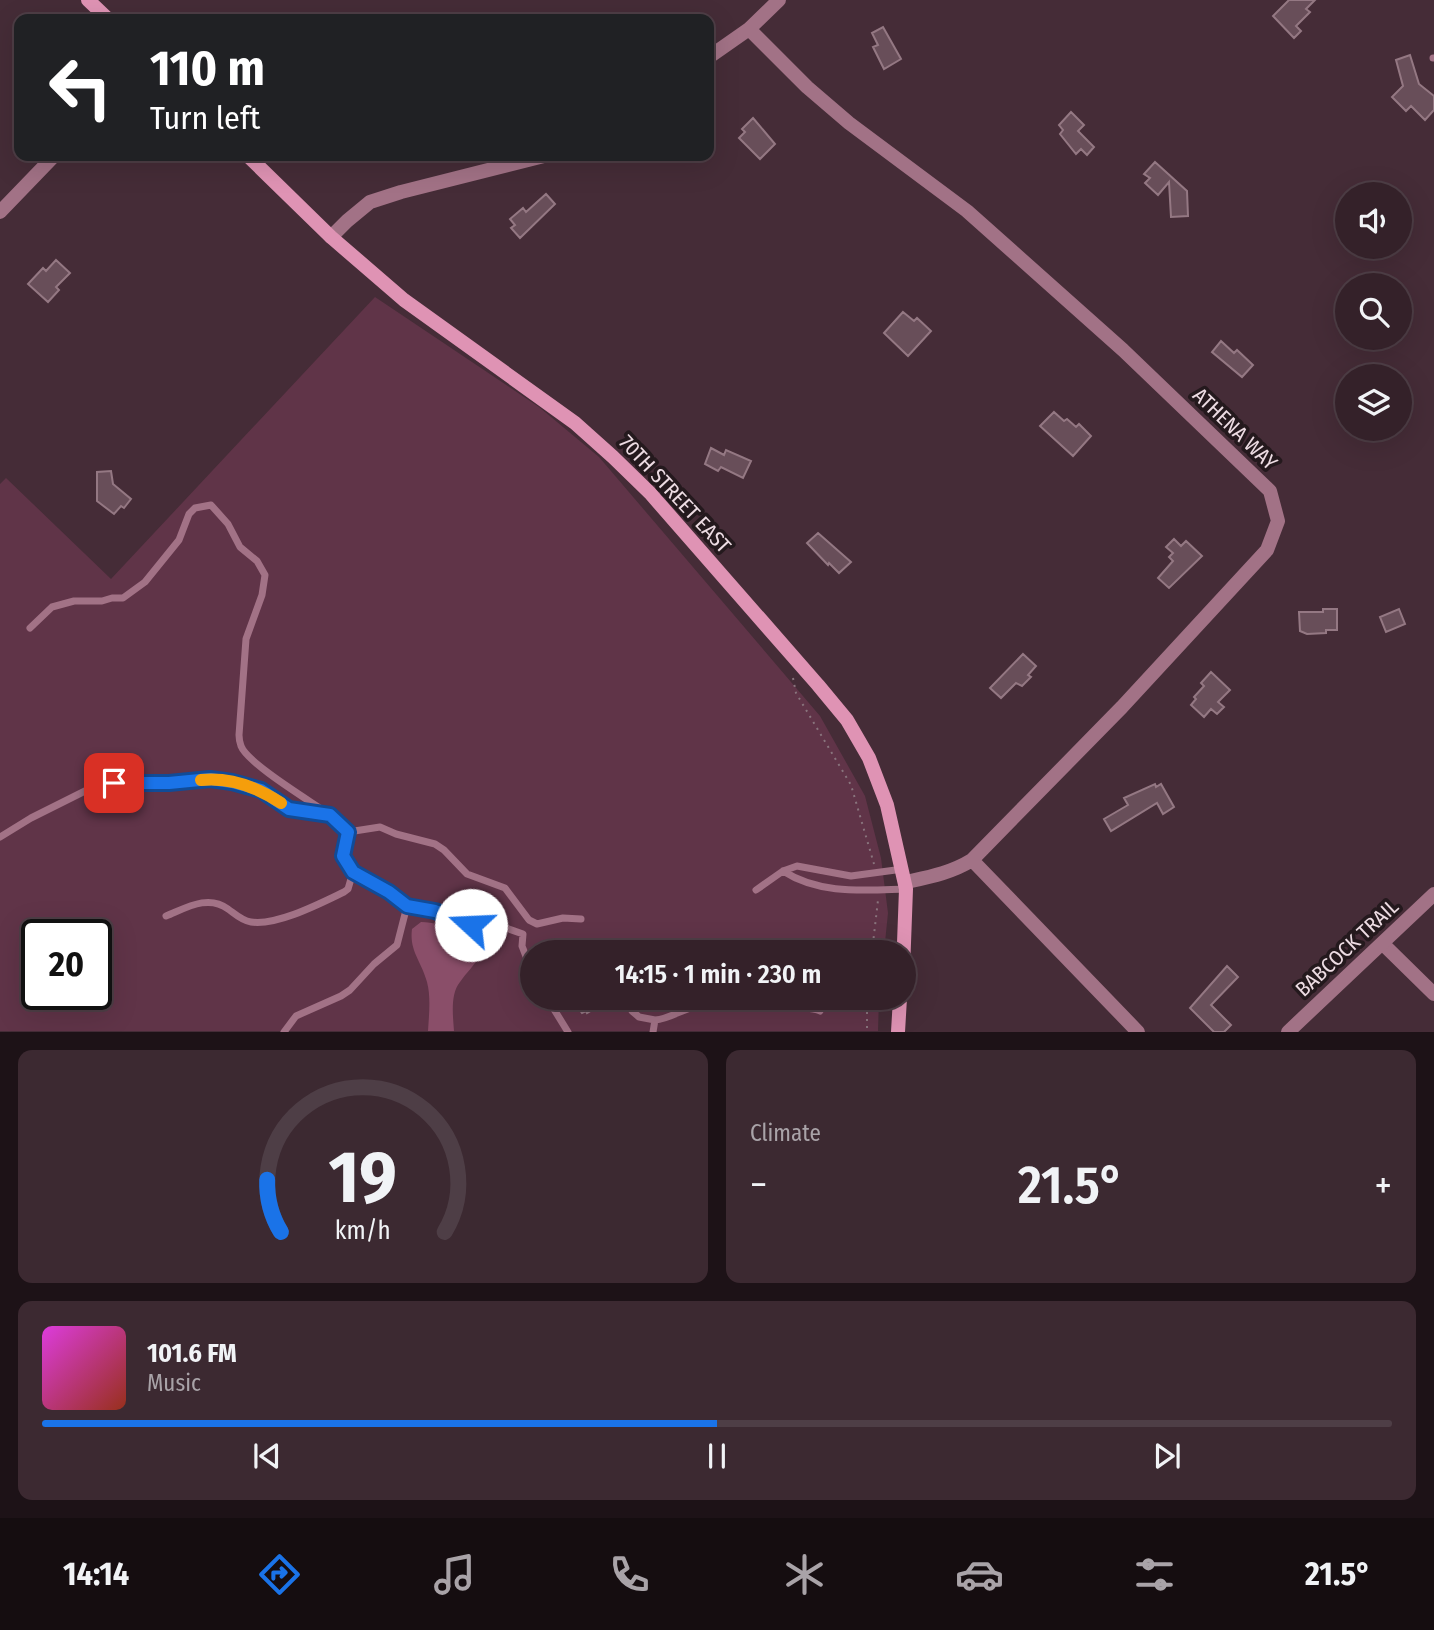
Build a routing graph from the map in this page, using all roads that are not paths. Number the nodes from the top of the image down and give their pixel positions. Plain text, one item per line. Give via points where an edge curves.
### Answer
1 (89, 0) edge
2 (779, 0) edge
3 (103, 14) edge
4 (749, 29) junction
5 (714, 54) edge
6 (49, 161) edge
7 (253, 161) edge
8 (524, 161) edge
9 (0, 212) edge
10 (331, 237) junction
11 (30, 628) dead end
12 (330, 815) junction
13 (348, 832) junction
14 (0, 837) edge
15 (972, 860) junction
16 (783, 871) junction
17 (353, 872) junction
18 (905, 880) junction
19 (756, 890) dead end
20 (1434, 894) edge
21 (407, 906) junction
22 (166, 916) dead end
23 (581, 919) dead end
24 (537, 924) junction
25 (523, 934) junction
26 (522, 940) edge
27 (904, 940) edge
28 (1383, 944) junction
29 (1434, 994) edge
30 (555, 1010) edge
31 (899, 1010) edge
32 (632, 1011) dead end
33 (820, 1011) dead end
34 (655, 1020) junction
35 (284, 1031) edge
36 (568, 1031) edge
37 (653, 1031) edge
38 (898, 1031) edge
39 (1138, 1031) edge
40 (1289, 1031) edge

1 - 3 main road
2 - 4 street
4 - 5 street
4 - 15 street, ATHENA WAY via 849,124 967,211 1123,350 1270,491 1279,521 1267,550
6 - 9 street
7 - 10 main road, 70TH STREET EAST
8 - 10 street via 370,202
10 - 18 main road, 70TH STREET EAST via 404,300 575,423 650,493 847,720 869,758 887,805
11 - 12 lane via 52,607 122,598 145,582 179,540 189,514 211,505 265,575 246,639 241,747 278,780
12 - 13 lane
12 - 14 lane via 289,809 261,790 232,782 124,783 80,792
13 - 17 lane via 343,856
13 - 24 lane via 380,827 435,844 467,874 505,888
15 - 18 street, ATHENA WAY via 937,876
15 - 39 street
16 - 18 lane via 797,866
16 - 18 lane via 793,878 843,890 879,890
16 - 19 lane
17 - 21 lane
17 - 22 lane via 344,892 270,921 246,921 212,901
18 - 27 main road, 70TH STREET EAST
20 - 28 street, BABCOCK TRAIL
21 - 25 lane
21 - 35 lane via 397,945 351,990 296,1016
23 - 24 lane
24 - 25 lane
25 - 26 lane
28 - 29 street
28 - 40 street, BABCOCK TRAIL
30 - 36 lane
31 - 38 main road
32 - 34 lane
33 - 34 lane via 703,1005
34 - 37 lane

